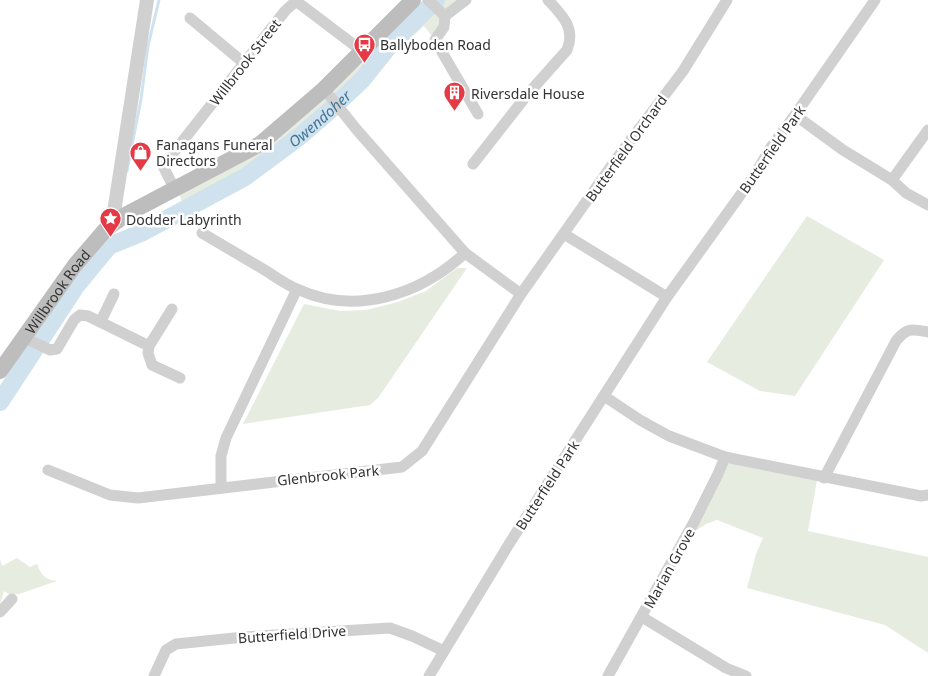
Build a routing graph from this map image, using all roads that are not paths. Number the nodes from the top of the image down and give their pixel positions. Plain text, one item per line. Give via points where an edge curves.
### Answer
1 (147, 0) edge
2 (296, 0) edge
3 (466, 0) edge
4 (548, 0) edge
5 (727, 0) edge
6 (875, 0) edge
7 (430, 5) edge
8 (190, 18) dead end
9 (362, 51) junction
10 (245, 64) junction
11 (324, 89) junction
12 (478, 114) dead end
13 (795, 115) junction
14 (928, 130) edge
15 (473, 164) dead end
16 (892, 180) junction
17 (175, 190) junction
18 (118, 192) junction
19 (928, 205) edge
20 (124, 216) junction
21 (106, 229) junction
22 (202, 233) dead end
23 (564, 234) junction
24 (465, 254) junction
25 (297, 289) junction
26 (114, 294) dead end
27 (522, 294) junction
28 (667, 297) junction
29 (172, 308) dead end
30 (101, 321) junction
31 (928, 332) edge
32 (33, 342) junction
33 (150, 346) junction
34 (0, 372) edge
35 (180, 378) dead end
36 (604, 396) junction
37 (725, 457) junction
38 (48, 470) dead end
39 (824, 478) junction
40 (221, 487) junction
41 (928, 494) edge
42 (12, 599) dead end
43 (0, 612) edge
44 (642, 617) junction
45 (444, 652) junction
46 (154, 676) edge
47 (430, 676) edge
48 (608, 676) edge
49 (746, 676) edge

1 - 18 street
2 - 9 street, Willbrook Street
2 - 10 street, Willbrook Street
3 - 7 street
4 - 15 street via 568,24 571,41 567,50
5 - 23 street, Butterfield Orchard via 683,71
6 - 13 street, Butterfield Park
7 - 9 main road
7 - 12 street via 444,27 436,40
8 - 10 street
9 - 11 main road
10 - 17 street, Willbrook Street via 160,170
11 - 17 main road via 260,144
11 - 24 street
13 - 16 street
13 - 28 street, Butterfield Park
14 - 16 street
16 - 19 street via 906,193
17 - 20 main road
18 - 20 street
18 - 21 street
20 - 21 main road, Willbrook Road
21 - 32 main road, Willbrook Road via 75,265
22 - 25 street
23 - 27 street, Butterfield Orchard
23 - 28 street
24 - 25 street via 425,283 396,296 361,302 337,301
24 - 27 street
25 - 40 street via 226,438 221,456
26 - 30 street
27 - 40 street, Glenbrook Park via 422,451 402,467
28 - 36 street, Butterfield Park
29 - 33 street
30 - 32 street via 80,315 57,349 50,350
30 - 33 street
31 - 39 street via 912,329 903,332 896,341
32 - 34 main road, Willbrook Road
33 - 35 street via 148,353 152,365
36 - 37 street via 669,436
36 - 45 street, Butterfield Park
37 - 39 street
37 - 44 street, Marian Grove
38 - 40 street, Glenbrook Park via 110,495 138,498
39 - 41 street via 921,496
42 - 43 street
44 - 48 street, Marian Grove
44 - 49 street via 726,668
45 - 46 street, Butterfield Drive via 390,628 244,637 176,644 166,650
45 - 47 street, Butterfield Park

